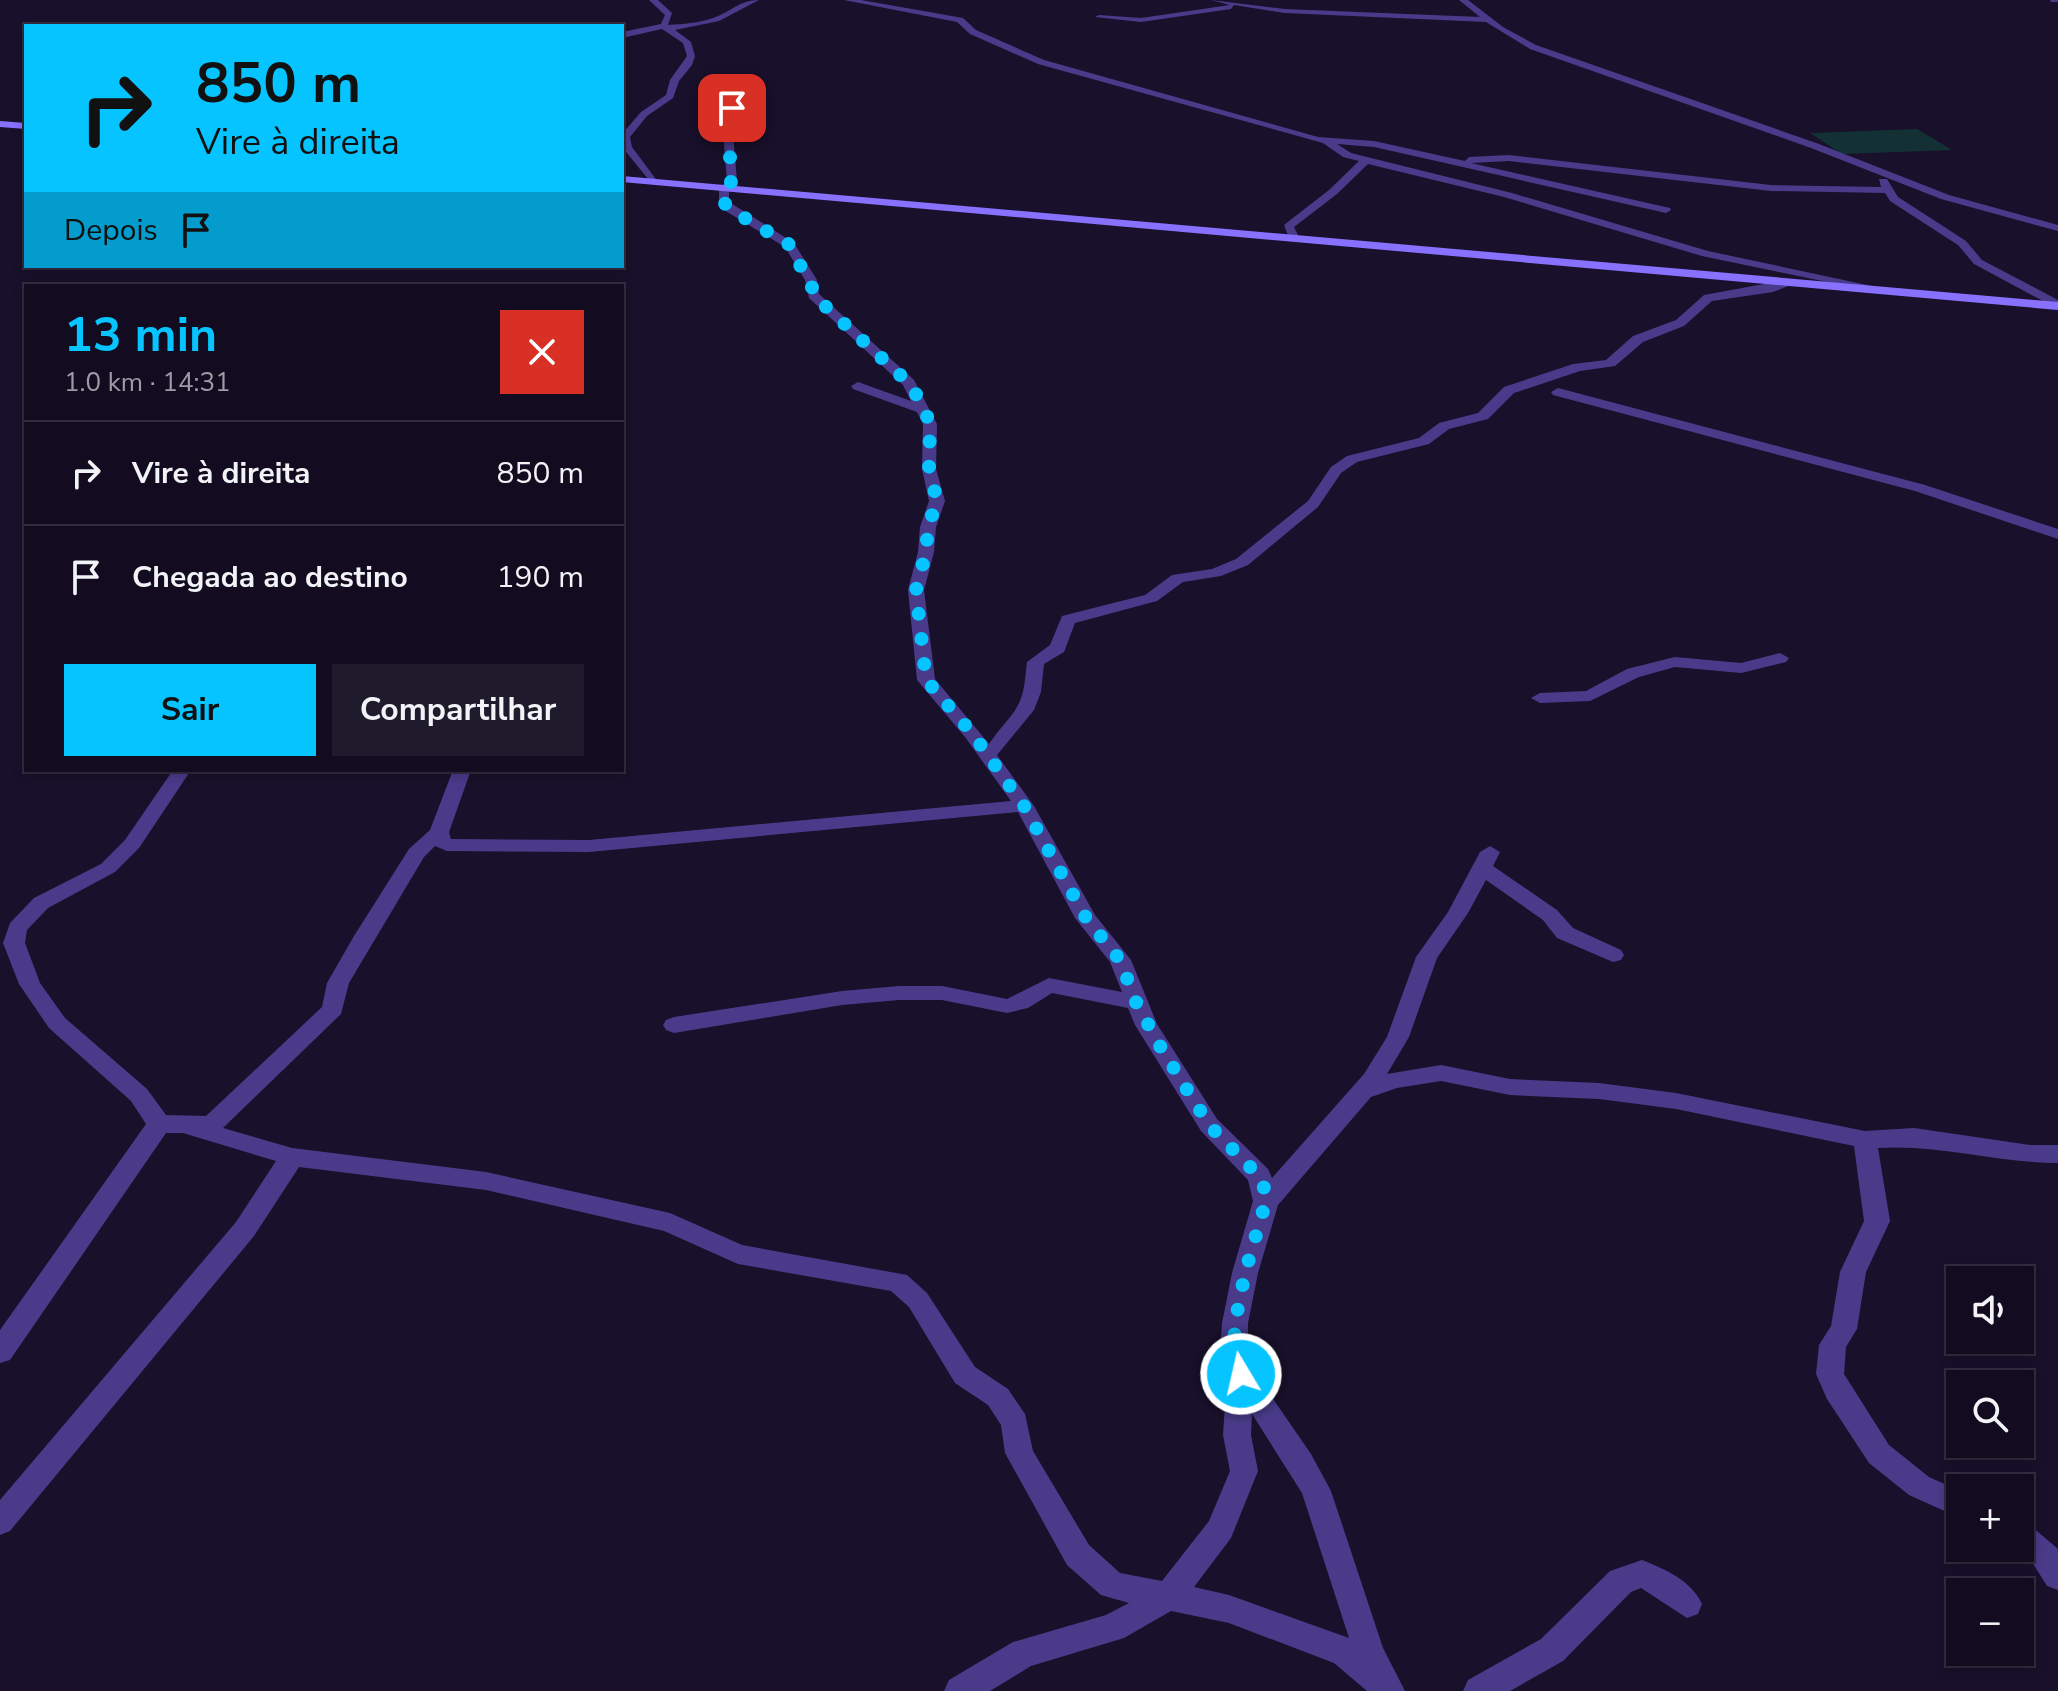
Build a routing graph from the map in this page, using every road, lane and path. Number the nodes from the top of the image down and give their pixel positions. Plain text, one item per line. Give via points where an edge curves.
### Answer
1 (653, 0) edge
2 (755, 0) edge
3 (848, 0) edge
4 (1215, 0) edge
5 (1463, 0) edge
6 (1243, 4) junction
7 (1354, 13) junction
8 (1099, 17) dead end
9 (1490, 20) junction
10 (1347, 24) dead end
11 (665, 27) junction
12 (624, 35) edge
13 (735, 95) dead end
14 (0, 124) edge
15 (24, 126) edge
16 (1325, 141) junction
17 (1438, 158) junction
18 (1366, 160) junction
19 (1882, 173) junction
20 (624, 179) edge
21 (653, 182) junction
22 (726, 188) junction
23 (1891, 190) junction
24 (1666, 210) dead end
25 (2058, 228) edge
26 (1294, 239) junction
27 (1787, 282) junction
28 (1891, 292) junction
29 (2013, 302) junction
30 (2039, 302) junction
31 (2058, 306) edge
32 (2058, 313) edge
33 (882, 381) dead end
34 (858, 386) dead end
35 (1558, 392) dead end
36 (891, 398) junction
37 (924, 410) junction
38 (2058, 534) edge
39 (1780, 658) dead end
40 (1540, 698) dead end
41 (987, 753) junction
42 (181, 772) edge
43 (461, 772) edge
44 (1024, 806) junction
45 (439, 832) junction
46 (1613, 955) dead end
47 (1136, 1002) junction
48 (674, 1025) dead end
49 (1362, 1091) junction
50 (159, 1124) junction
51 (188, 1126) junction
52 (1865, 1140) junction
53 (2058, 1154) edge
54 (292, 1157) junction
55 (1266, 1201) junction
56 (0, 1352) edge
57 (1241, 1374) junction
58 (1946, 1499) edge
59 (0, 1522) edge
60 (2034, 1545) edge
61 (2058, 1576) edge
62 (1168, 1597) junction
63 (1687, 1604) dead end
64 (1388, 1690) edge
65 (960, 1691) edge
66 (1479, 1691) edge

1 - 11 street via 669,15
2 - 11 street via 738,4 715,20
3 - 16 street via 960,20 973,32 1069,71
4 - 6 street
5 - 9 street
6 - 7 street
6 - 8 street via 1144,20
7 - 9 street
7 - 10 street
9 - 19 street via 1523,43
11 - 12 street
11 - 21 street via 687,42 688,65 670,96 644,114 625,137
13 - 22 street via 727,121 732,177
14 - 15 street
16 - 17 street via 1360,142
16 - 18 street
17 - 23 street via 1509,158 1771,188
17 - 24 street
18 - 26 street via 1288,227
18 - 28 street via 1718,257
19 - 23 street
19 - 25 street via 1945,197
20 - 21 street
21 - 22 street
22 - 26 street
22 - 37 street via 728,208 790,245 811,280 813,295 909,383
23 - 30 street via 1894,199
26 - 27 street
27 - 28 street
27 - 41 street via 1708,298 1680,323 1638,339 1610,363 1578,367 1509,390 1483,416 1444,426 1424,441 1352,459 1336,470 1313,504 1242,562 1215,573 1178,578 1151,598 1068,620 1058,648 1036,662 1025,710 995,750
28 - 29 street
29 - 30 street
29 - 32 street
30 - 31 street
33 - 36 street
34 - 36 street
35 - 38 street via 1920,488
36 - 37 street
37 - 41 street via 937,496 916,590 926,680
39 - 40 street via 1741,668 1675,662 1633,673 1590,696
41 - 44 street
42 - 50 street via 132,844 108,868 41,903 17,928 14,943 30,984 57,1023 139,1095
43 - 45 street
44 - 45 street via 589,846 447,845 439,840
44 - 47 street via 1086,918 1120,960
45 - 51 street via 409,864 338,983 333,1009 211,1125
46 - 49 street via 1565,933 1486,860 1427,957 1398,1037
47 - 48 street via 1049,985 1007,1006 942,993 899,993
47 - 55 street via 1209,1125 1259,1176
49 - 52 street via 1441,1073 1510,1087 1676,1101
49 - 55 street
50 - 51 street
50 - 56 street
51 - 54 street
52 - 53 street via 1914,1137
52 - 58 street via 1877,1221 1853,1272 1830,1374 1879,1454 1919,1486
54 - 59 street via 245,1229
54 - 62 street via 486,1181 670,1223 738,1254 898,1282 918,1300 965,1375 998,1397 1015,1422 1019,1453 1078,1555 1112,1585
55 - 57 street via 1235,1323 1234,1352
57 - 62 street via 1237,1435 1244,1471 1220,1529
57 - 64 street via 1316,1491 1369,1653
60 - 61 street
62 - 64 street via 1229,1609 1345,1652
62 - 65 street via 1113,1628 1024,1653
63 - 66 street via 1642,1574 1621,1581 1552,1650

